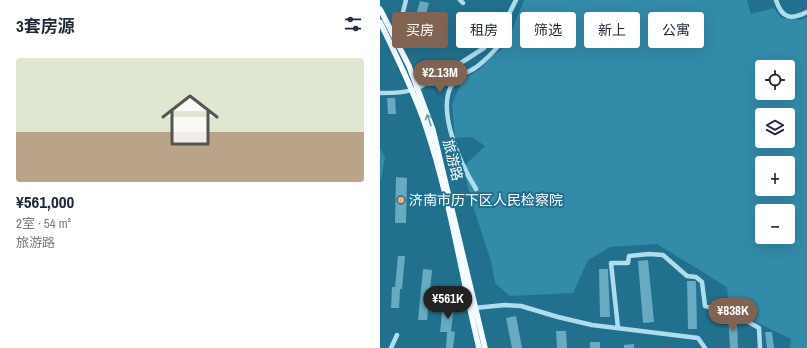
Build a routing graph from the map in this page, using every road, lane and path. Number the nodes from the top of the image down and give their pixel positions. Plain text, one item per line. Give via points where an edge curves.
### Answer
1 (406, 0) edge
2 (516, 0) edge
3 (776, 0) edge
4 (380, 9) edge
5 (510, 12) edge
6 (807, 12) edge
7 (380, 22) edge
8 (391, 32) junction
9 (484, 48) edge
10 (495, 48) edge
11 (415, 89) junction
12 (380, 93) edge
13 (476, 188) dead end
14 (472, 308) junction
15 (618, 328) junction
16 (396, 335) dead end
17 (392, 348) edge
18 (479, 348) edge
19 (485, 348) edge
20 (705, 348) edge
21 (760, 348) edge

1 - 8 street via 400,24
2 - 5 street
3 - 6 street via 779,9 790,17 798,17
4 - 8 main road, 旅游路
7 - 11 main road, 旅游路
8 - 11 main road, 旅游路
9 - 11 street
10 - 13 street via 474,68 453,82 447,98 446,107 451,130 469,177
11 - 12 street
11 - 14 main road, 旅游路 via 433,130
14 - 15 street via 521,306 592,325
14 - 18 main road, 旅游路
14 - 19 main road, 旅游路
15 - 20 street via 698,338
15 - 21 street via 611,263 628,263 629,256 662,255 687,276 696,277 702,282 705,306 726,310 759,328
16 - 17 street

